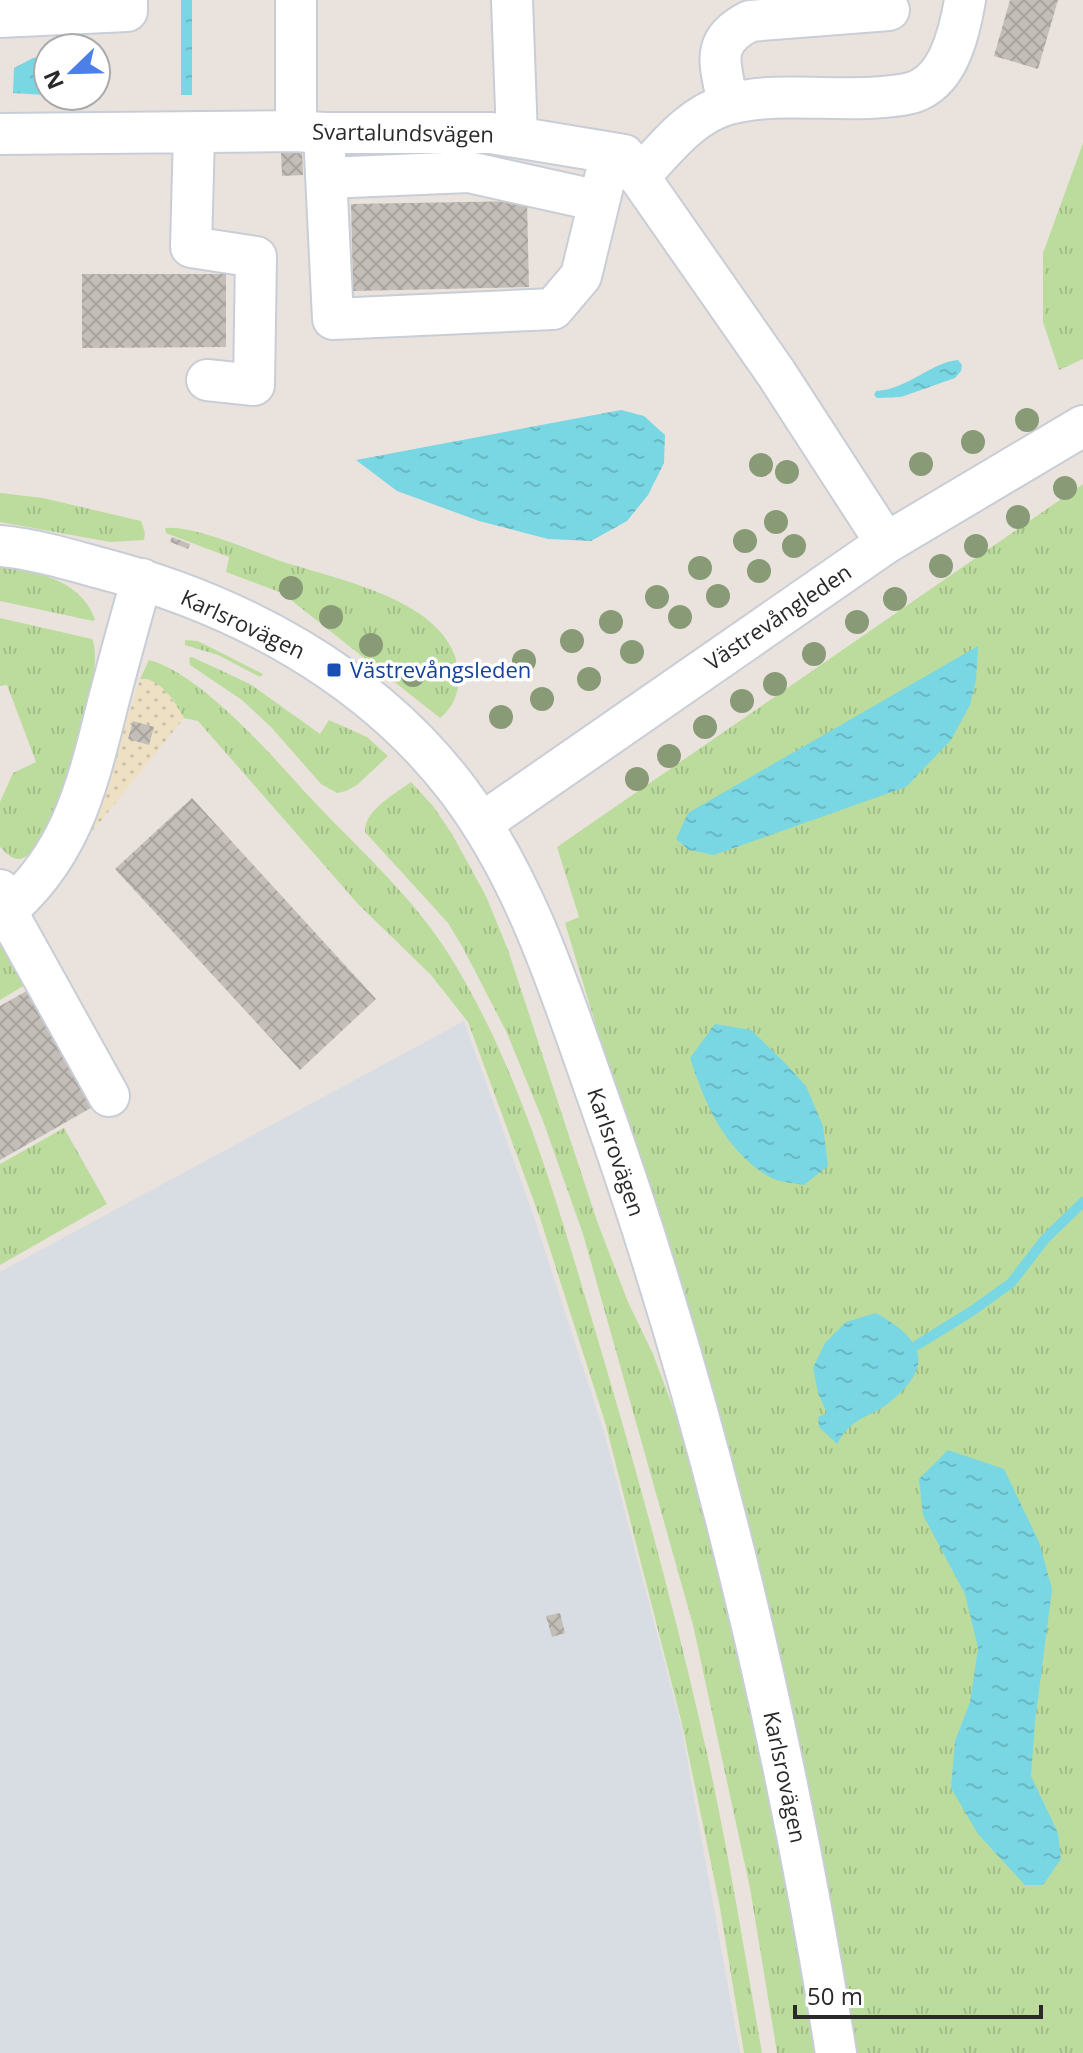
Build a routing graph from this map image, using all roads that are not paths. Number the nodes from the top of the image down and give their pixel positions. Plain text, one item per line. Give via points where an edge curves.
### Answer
1 (127, 0) edge
2 (296, 0) edge
3 (512, 0) edge
4 (965, 0) edge
5 (889, 10) dead end
6 (0, 17) edge
7 (728, 104) junction
8 (310, 132) junction
9 (194, 133) junction
10 (0, 134) edge
11 (517, 137) junction
12 (625, 165) junction
13 (326, 178) junction
14 (599, 201) junction
15 (207, 380) dead end
16 (1083, 426) edge
17 (886, 543) junction
18 (0, 546) edge
19 (142, 579) junction
20 (482, 823) junction
21 (3, 905) edge
22 (109, 1096) dead end
23 (836, 2053) edge

1 - 6 street via 127,11
2 - 8 street
3 - 11 street
4 - 7 street via 960,31 941,71 920,90 859,99 770,98
5 - 7 street via 750,21 734,29 724,39 720,59
7 - 12 street
8 - 9 street, Svartalundsvägen
8 - 11 street, Svartalundsvägen
8 - 13 street
9 - 10 street, Svartalundsvägen
9 - 15 street via 191,247 256,257 254,385
11 - 12 street, Svartalundsvägen
12 - 14 street
12 - 17 street via 776,373
13 - 14 street via 469,172
13 - 14 street via 333,319 553,309 581,276
16 - 17 street, Västrevångleden
17 - 20 street, Västrevångleden
18 - 19 street, Karlsrovägen
19 - 20 street, Karlsrovägen via 250,623 353,683 417,742
19 - 21 street via 87,785 62,844 27,894
20 - 23 street, Karlsrovägen via 523,900 562,995 626,1175 686,1377 770,1702
21 - 22 street

